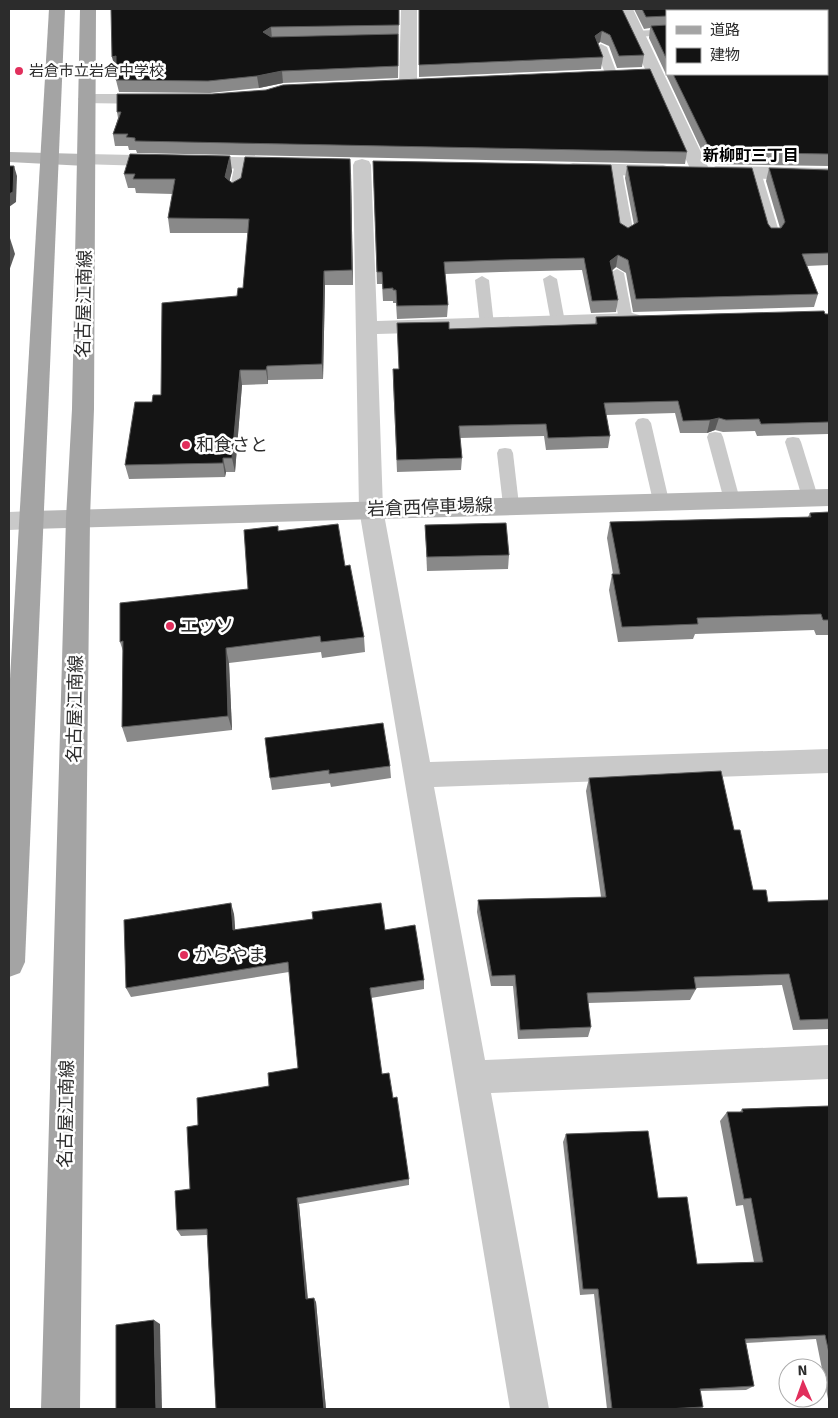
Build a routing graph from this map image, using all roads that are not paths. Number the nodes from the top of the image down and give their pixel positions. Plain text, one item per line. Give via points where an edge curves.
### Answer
1 (57, 9) edge
2 (88, 9) edge
3 (409, 9) edge
4 (616, 9) edge
5 (625, 9) edge
6 (666, 32) edge
7 (637, 34) junction
8 (601, 47) edge
9 (656, 74) junction
10 (612, 76) junction
11 (592, 77) edge
12 (428, 85) edge
13 (388, 86) edge
14 (408, 86) junction
15 (87, 98) junction
16 (166, 98) edge
17 (9, 157) edge
18 (49, 158) junction
19 (86, 160) junction
20 (241, 163) junction
21 (297, 164) edge
22 (363, 165) dead end
23 (558, 169) edge
24 (616, 170) junction
25 (700, 171) junction
26 (755, 172) junction
27 (829, 174) edge
28 (235, 192) edge
29 (626, 235) edge
30 (772, 235) edge
31 (617, 273) edge
32 (550, 279) dead end
33 (482, 280) dead end
34 (655, 319) edge
35 (626, 320) junction
36 (558, 322) junction
37 (487, 324) junction
38 (366, 328) junction
39 (643, 423) dead end
40 (715, 437) dead end
41 (793, 442) dead end
42 (505, 453) dead end
43 (820, 497) edge
44 (732, 500) junction
45 (660, 501) junction
46 (511, 505) junction
47 (371, 509) junction
48 (78, 518) junction
49 (20, 520) edge
50 (829, 761) edge
51 (418, 775) junction
52 (9, 962) edge
53 (829, 1062) edge
54 (471, 1077) junction
55 (60, 1409) edge
56 (530, 1409) edge

1 - 18 main road
2 - 15 main road, 名古屋江南線
3 - 14 street via 403,42
4 - 5 lane
5 - 7 street
6 - 7 lane
7 - 9 street
8 - 10 lane
9 - 10 street
9 - 25 street
10 - 11 street
12 - 14 street
13 - 14 street
15 - 16 street
15 - 19 main road, 名古屋江南線
17 - 18 main road
18 - 19 main road
18 - 49 main road
19 - 20 street
19 - 48 main road, 名古屋江南線 via 83,409
20 - 21 street
20 - 28 lane
22 - 38 street
23 - 24 street
24 - 25 street
24 - 29 lane
25 - 26 street
26 - 27 street
26 - 30 lane
31 - 35 lane
32 - 36 lane
33 - 37 lane
34 - 35 street
35 - 36 street
36 - 37 street
37 - 38 street
38 - 47 street
39 - 45 lane
40 - 44 lane
41 - 43 lane
42 - 46 lane
43 - 44 main road, 岩倉西停車場線
44 - 45 main road, 岩倉西停車場線
45 - 46 main road, 岩倉西停車場線
46 - 47 main road, 岩倉西停車場線
47 - 48 main road, 岩倉西停車場線
47 - 51 street
48 - 49 main road, 岩倉西停車場線
48 - 55 main road, 名古屋江南線
49 - 52 main road
50 - 51 street
51 - 54 street
53 - 54 street
54 - 56 street

